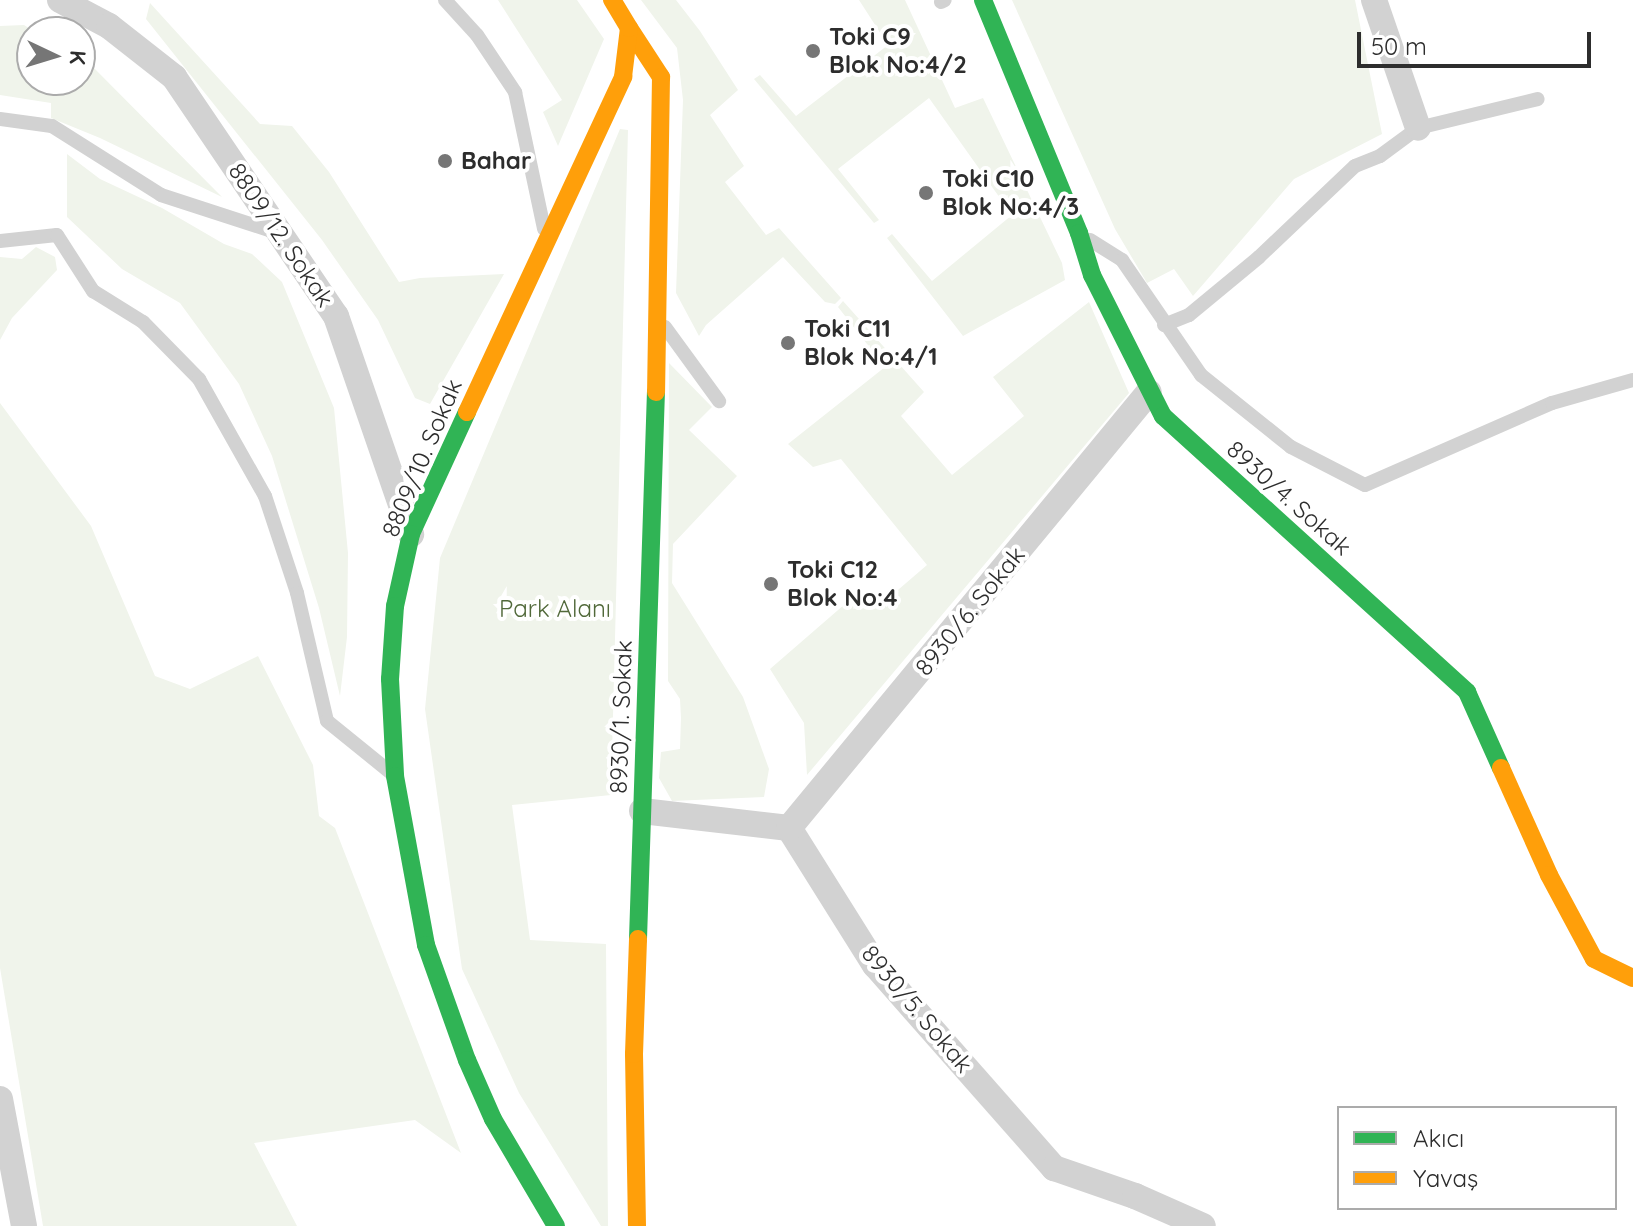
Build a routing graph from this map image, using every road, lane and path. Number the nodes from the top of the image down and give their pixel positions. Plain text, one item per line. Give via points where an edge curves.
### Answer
1 (60, 0) edge
2 (445, 0) edge
3 (612, 0) edge
4 (983, 0) edge
5 (1374, 0) edge
6 (629, 28) junction
7 (1538, 99) dead end
8 (0, 119) edge
9 (1418, 128) junction
10 (1079, 233) junction
11 (282, 234) junction
12 (0, 241) edge
13 (546, 241) junction
14 (658, 319) junction
15 (1164, 325) junction
16 (1633, 380) edge
17 (1149, 392) junction
18 (719, 401) dead end
19 (411, 534) junction
20 (395, 776) junction
21 (642, 811) junction
22 (789, 828) junction
23 (1632, 975) edge
24 (0, 1099) edge
25 (24, 1226) edge
26 (556, 1226) edge
27 (637, 1226) edge
28 (1203, 1226) edge

1 - 11 street, 8809/12. Sokak via 109,26 174,77
2 - 13 lane via 477,35 515,92
3 - 6 street
4 - 10 street, 8930/4. Sokak
5 - 9 street
6 - 13 street, 8809/10. Sokak via 623,77
6 - 14 street, 8930/1. Sokak via 661,77
7 - 9 lane
8 - 11 lane via 52,126 161,195
9 - 15 lane via 1380,156 1355,166 1247,267 1189,315
10 - 15 lane via 1122,260
10 - 17 street, 8930/4. Sokak via 1092,275
11 - 19 street, 8809/12. Sokak via 336,316
12 - 20 lane via 57,235 93,291 143,322 199,379 265,496 297,593 327,721
13 - 19 street, 8809/10. Sokak
14 - 18 lane
14 - 21 street, 8930/1. Sokak
15 - 16 lane via 1201,375 1291,447 1365,485 1552,403
17 - 22 street, 8930/6. Sokak
17 - 23 street, 8930/4. Sokak via 1163,416 1467,692 1549,875 1594,959
19 - 20 street, 8809/10. Sokak via 395,606 390,679
20 - 26 street, 8809/10. Sokak via 426,945 467,1060 493,1119
21 - 22 street
21 - 27 street, 8930/1. Sokak via 634,1054
22 - 28 street, 8930/5. Sokak via 875,965 1054,1168
24 - 25 street

